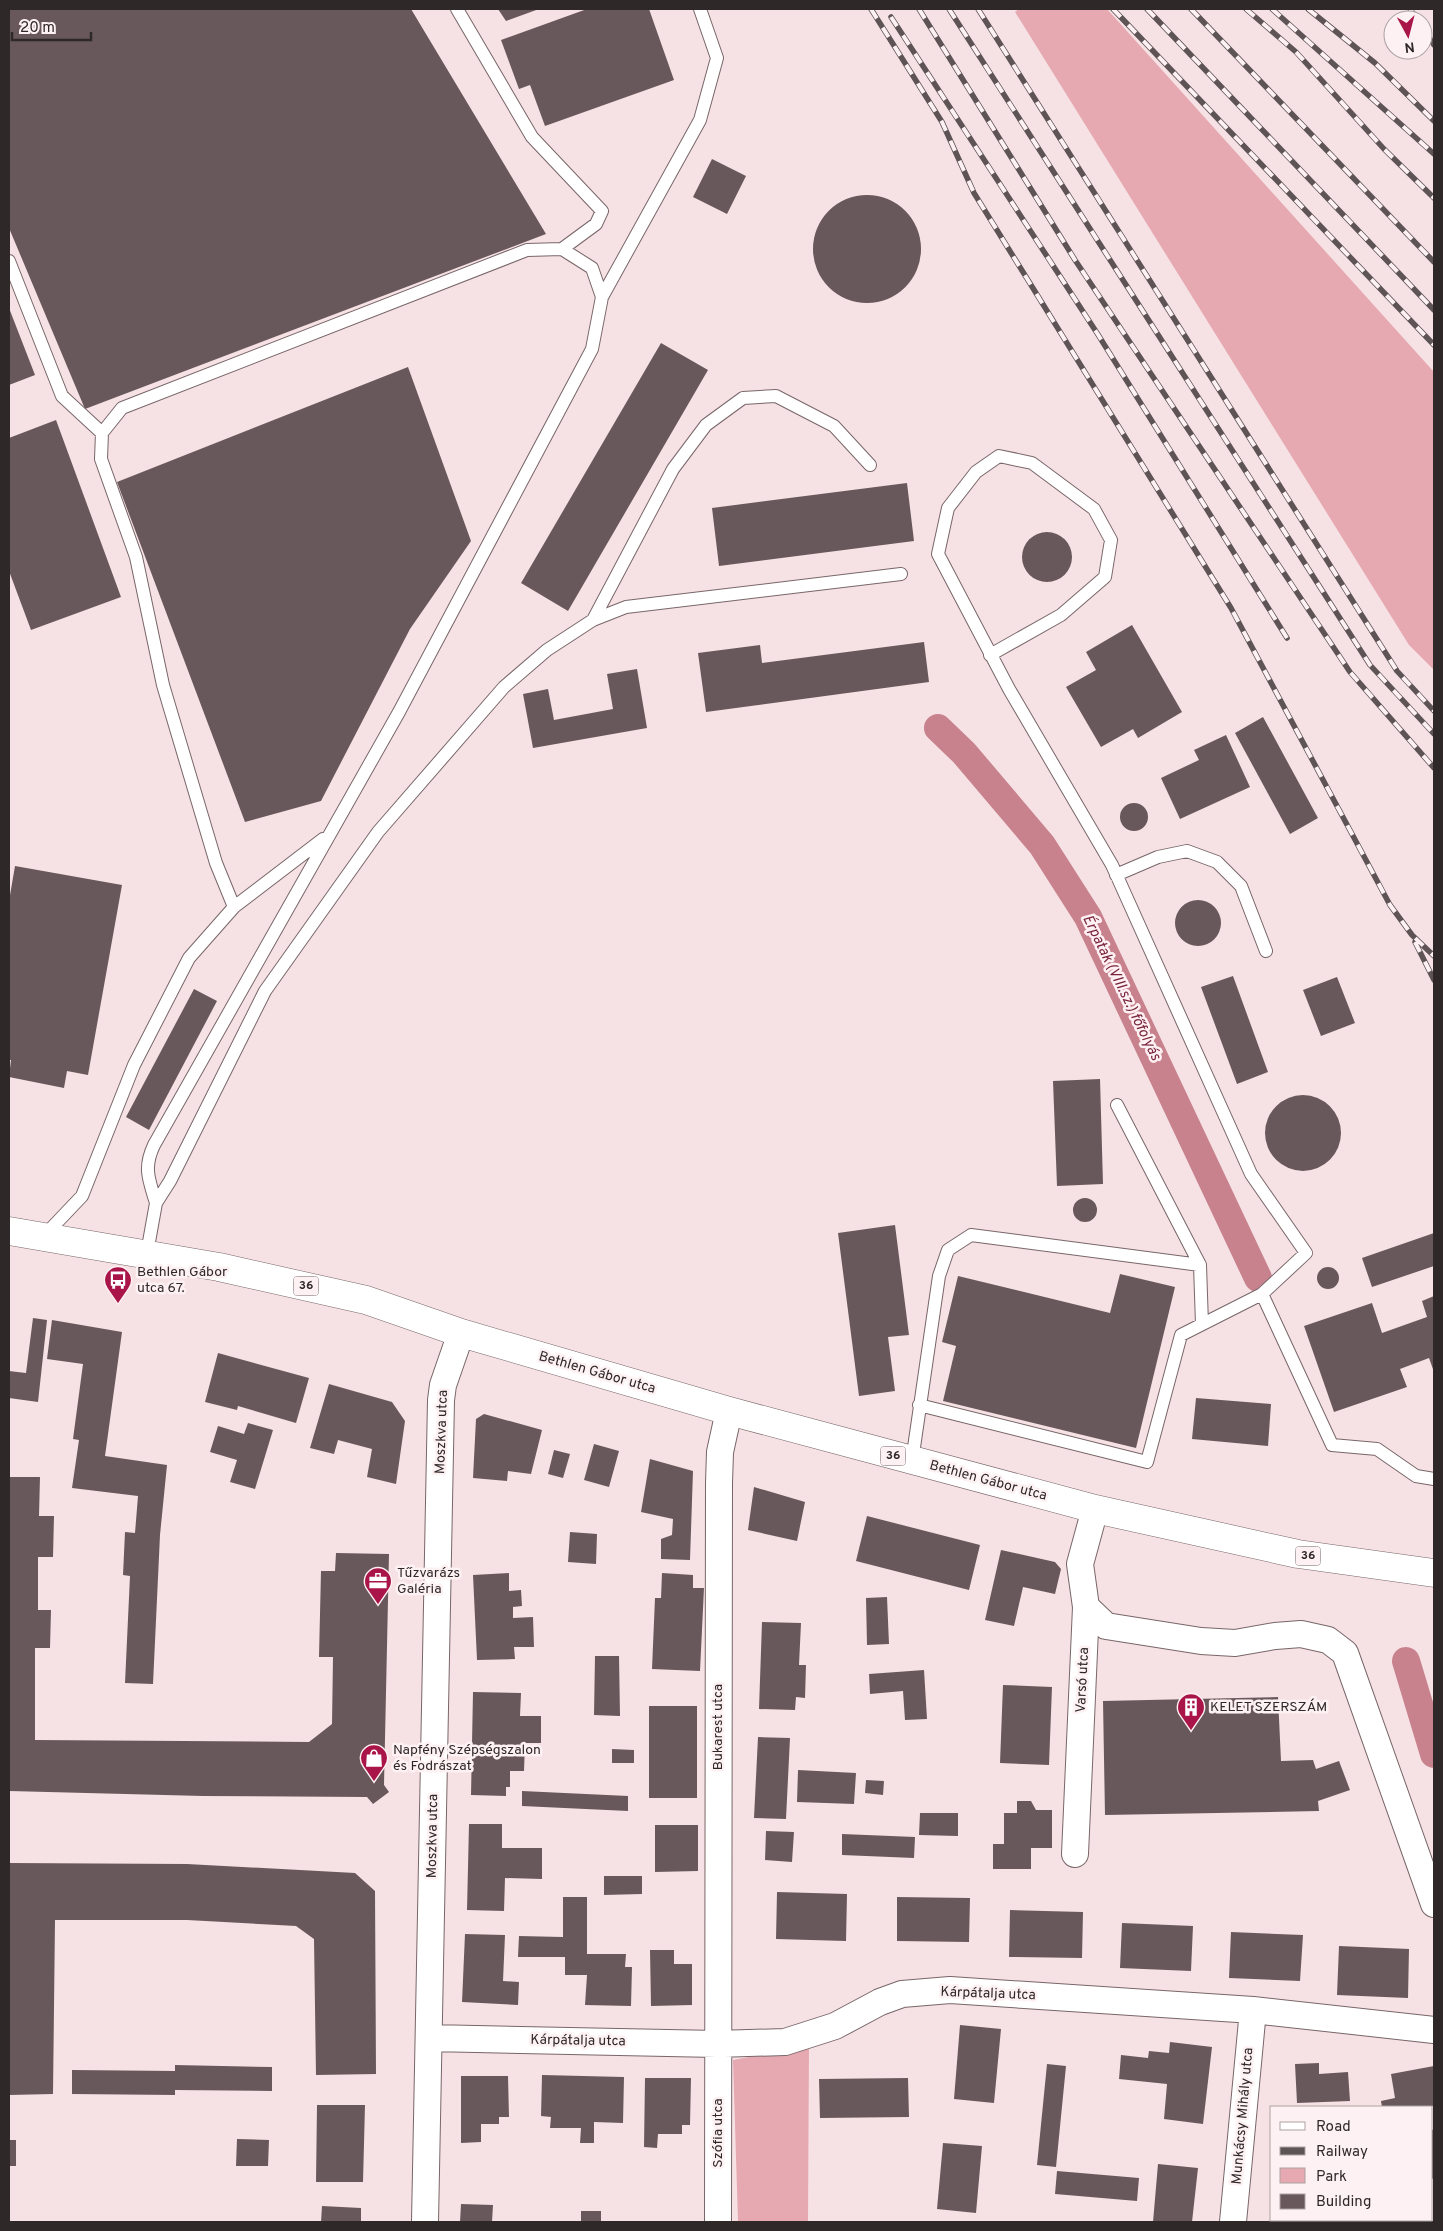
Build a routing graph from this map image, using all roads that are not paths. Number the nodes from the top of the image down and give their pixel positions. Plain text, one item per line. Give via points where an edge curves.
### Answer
1 (457, 9) edge
2 (700, 9) edge
3 (562, 249) junction
4 (9, 261) edge
5 (602, 297) junction
6 (102, 433) junction
7 (870, 464) dead end
8 (901, 574) dead end
9 (593, 620) junction
10 (990, 655) junction
11 (329, 834) junction
12 (1116, 876) junction
13 (234, 907) junction
14 (1266, 952) dead end
15 (1117, 1105) dead end
16 (156, 1203) junction
17 (9, 1231) edge
18 (44, 1236) junction
19 (147, 1254) junction
20 (1200, 1265) junction
21 (1262, 1294) junction
22 (1202, 1324) junction
23 (461, 1333) junction
24 (919, 1405) junction
25 (729, 1411) junction
26 (912, 1461) junction
27 (1434, 1479) edge
28 (1095, 1509) junction
29 (1434, 1573) edge
30 (1086, 1607) junction
31 (1075, 1854) dead end
32 (1434, 1904) edge
33 (1253, 2010) junction
34 (1434, 2030) edge
35 (430, 2038) junction
36 (717, 2044) junction
37 (425, 2222) edge
38 (718, 2222) edge
39 (1233, 2222) edge

1 - 3 lane via 532,137 602,211 596,224
2 - 5 lane via 717,58 700,120
3 - 5 lane via 592,268
3 - 6 lane via 527,250 122,408
4 - 6 lane via 62,396
5 - 11 lane via 592,349 399,712
6 - 13 lane via 102,459 136,557 163,685 216,863
7 - 9 lane via 834,426 776,396 742,398 706,425 673,469
8 - 9 lane via 626,607
9 - 16 lane via 546,650 504,687 378,832 265,991
10 - 10 lane via 938,554 948,508 976,472 998,456 1032,463 1094,509 1111,540 1105,578 1061,615
10 - 12 lane
11 - 13 lane
11 - 16 lane via 147,1159
12 - 14 lane via 1158,857 1187,850 1217,862 1241,886
12 - 21 lane via 1251,1174 1306,1253
13 - 18 lane via 189,958 134,1065 82,1196
15 - 20 lane
16 - 19 lane
17 - 18 main road, Bethlen Gábor utca / 36
18 - 19 main road, Bethlen Gábor utca / 36
19 - 23 main road, Bethlen Gábor utca / 36 via 366,1300
20 - 22 lane
20 - 24 lane via 971,1235 948,1250 939,1276
21 - 22 lane
21 - 27 lane via 1332,1445 1377,1449 1416,1476
22 - 24 lane via 1181,1335 1147,1462
23 - 25 main road, Bethlen Gábor utca / 36
23 - 35 street, Moszkva utca via 441,1400
24 - 26 lane
25 - 26 main road, Bethlen Gábor utca / 36
25 - 36 street, Bukarest utca via 720,1452 719,1483
26 - 28 main road, Bethlen Gábor utca / 36
28 - 29 main road, Bethlen Gábor utca / 36 via 1298,1554
28 - 30 street, Varsó utca via 1080,1564
30 - 31 street, Varsó utca
30 - 32 street via 1106,1626 1235,1644 1301,1634 1328,1640 1345,1653
33 - 34 street, Kárpátalja utca
33 - 36 street, Kárpátalja utca via 950,1990 902,1994 835,2026 784,2042
33 - 39 street, Munkácsy Mihály utca
35 - 36 street, Kárpátalja utca
35 - 37 street, Moszkva utca
36 - 38 street, Szófia utca

